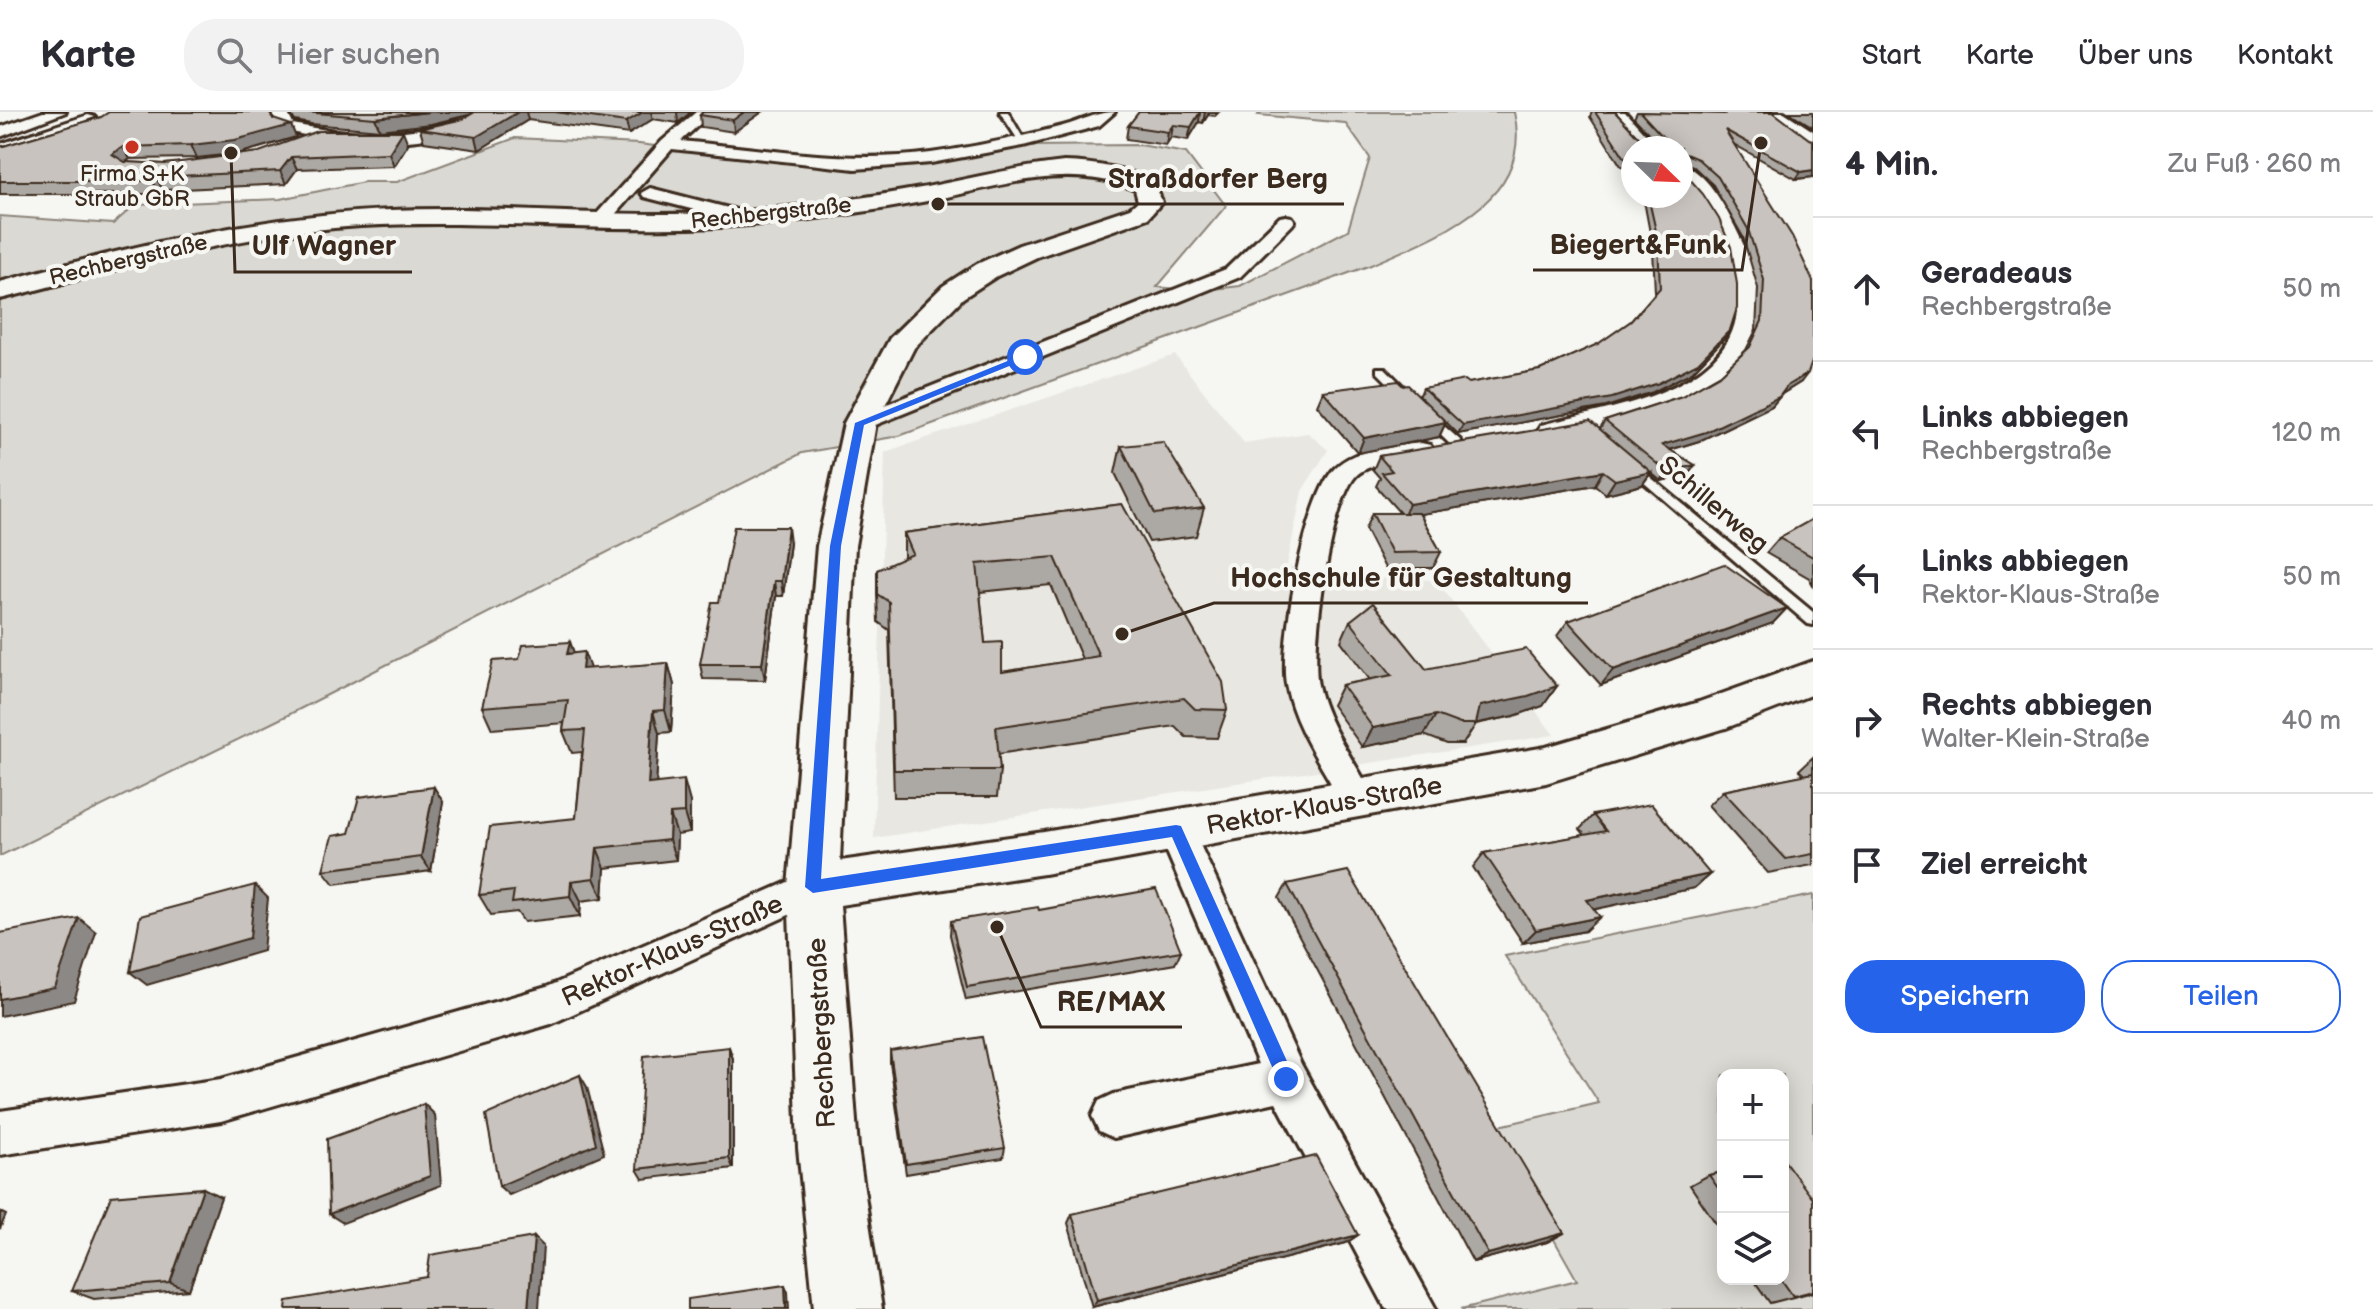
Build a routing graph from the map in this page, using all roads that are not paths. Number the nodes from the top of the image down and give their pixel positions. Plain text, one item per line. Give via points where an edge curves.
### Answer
1 (58, 112) edge
2 (279, 112) edge
3 (485, 112) edge
4 (705, 112) edge
5 (1004, 112) edge
6 (1107, 112) edge
7 (1617, 112) edge
8 (1771, 112) edge
9 (91, 117) edge
10 (0, 132) edge
11 (319, 136) junction
12 (1639, 136) edge
13 (1813, 140) edge
14 (1023, 141) junction
15 (668, 144) junction
16 (296, 146) edge
17 (0, 147) edge
18 (648, 169) junction
19 (1693, 178) edge
20 (650, 193) junction
21 (742, 217) junction
22 (1286, 221) dead end
23 (611, 223) junction
24 (0, 291) edge
25 (1381, 370) dead end
26 (860, 423) junction
27 (1528, 433) edge
28 (1471, 442) joint
29 (1620, 456) edge
30 (1813, 620) edge
31 (1813, 677) edge
32 (1358, 800) junction
33 (1176, 831) junction
34 (813, 887) junction
35 (1286, 1079) junction
36 (1114, 1116) dead end
37 (0, 1133) edge
38 (848, 1309) edge
39 (1412, 1309) edge

1 - 10 street
2 - 11 street via 287,127
3 - 11 street via 424,132
4 - 15 street
5 - 14 lane
6 - 14 street via 1094,123
7 - 12 street
8 - 13 street
9 - 17 lane
11 - 16 street
14 - 15 street via 931,158 855,164
15 - 18 street
18 - 20 street
18 - 23 street
19 - 27 street via 1734,246 1748,300 1747,324 1737,344 1698,383 1590,430
20 - 21 street
20 - 23 street via 639,214
21 - 23 main road, Rechbergstraße
21 - 26 main road, Rechbergstraße via 898,199 1050,170 1098,170 1146,186 1147,208 1139,213 1028,251 953,292 901,344
22 - 26 street via 1233,273
23 - 24 main road, Rechbergstraße via 480,218 323,222 147,251
25 - 28 lane
26 - 34 main road, Rechbergstraße via 836,546
28 - 32 street via 1349,466 1334,480 1327,502 1300,652 1301,683
29 - 30 lane, Schillerweg
31 - 32 main road, Rektor-Klaus-Straße via 1609,748
32 - 33 main road, Rektor-Klaus-Straße
33 - 34 main road, Rektor-Klaus-Straße
33 - 35 street
34 - 37 street, Rektor-Klaus-Straße via 551,1005 221,1100
34 - 38 main road, Rechbergstraße via 828,1148
35 - 36 street
35 - 39 street

